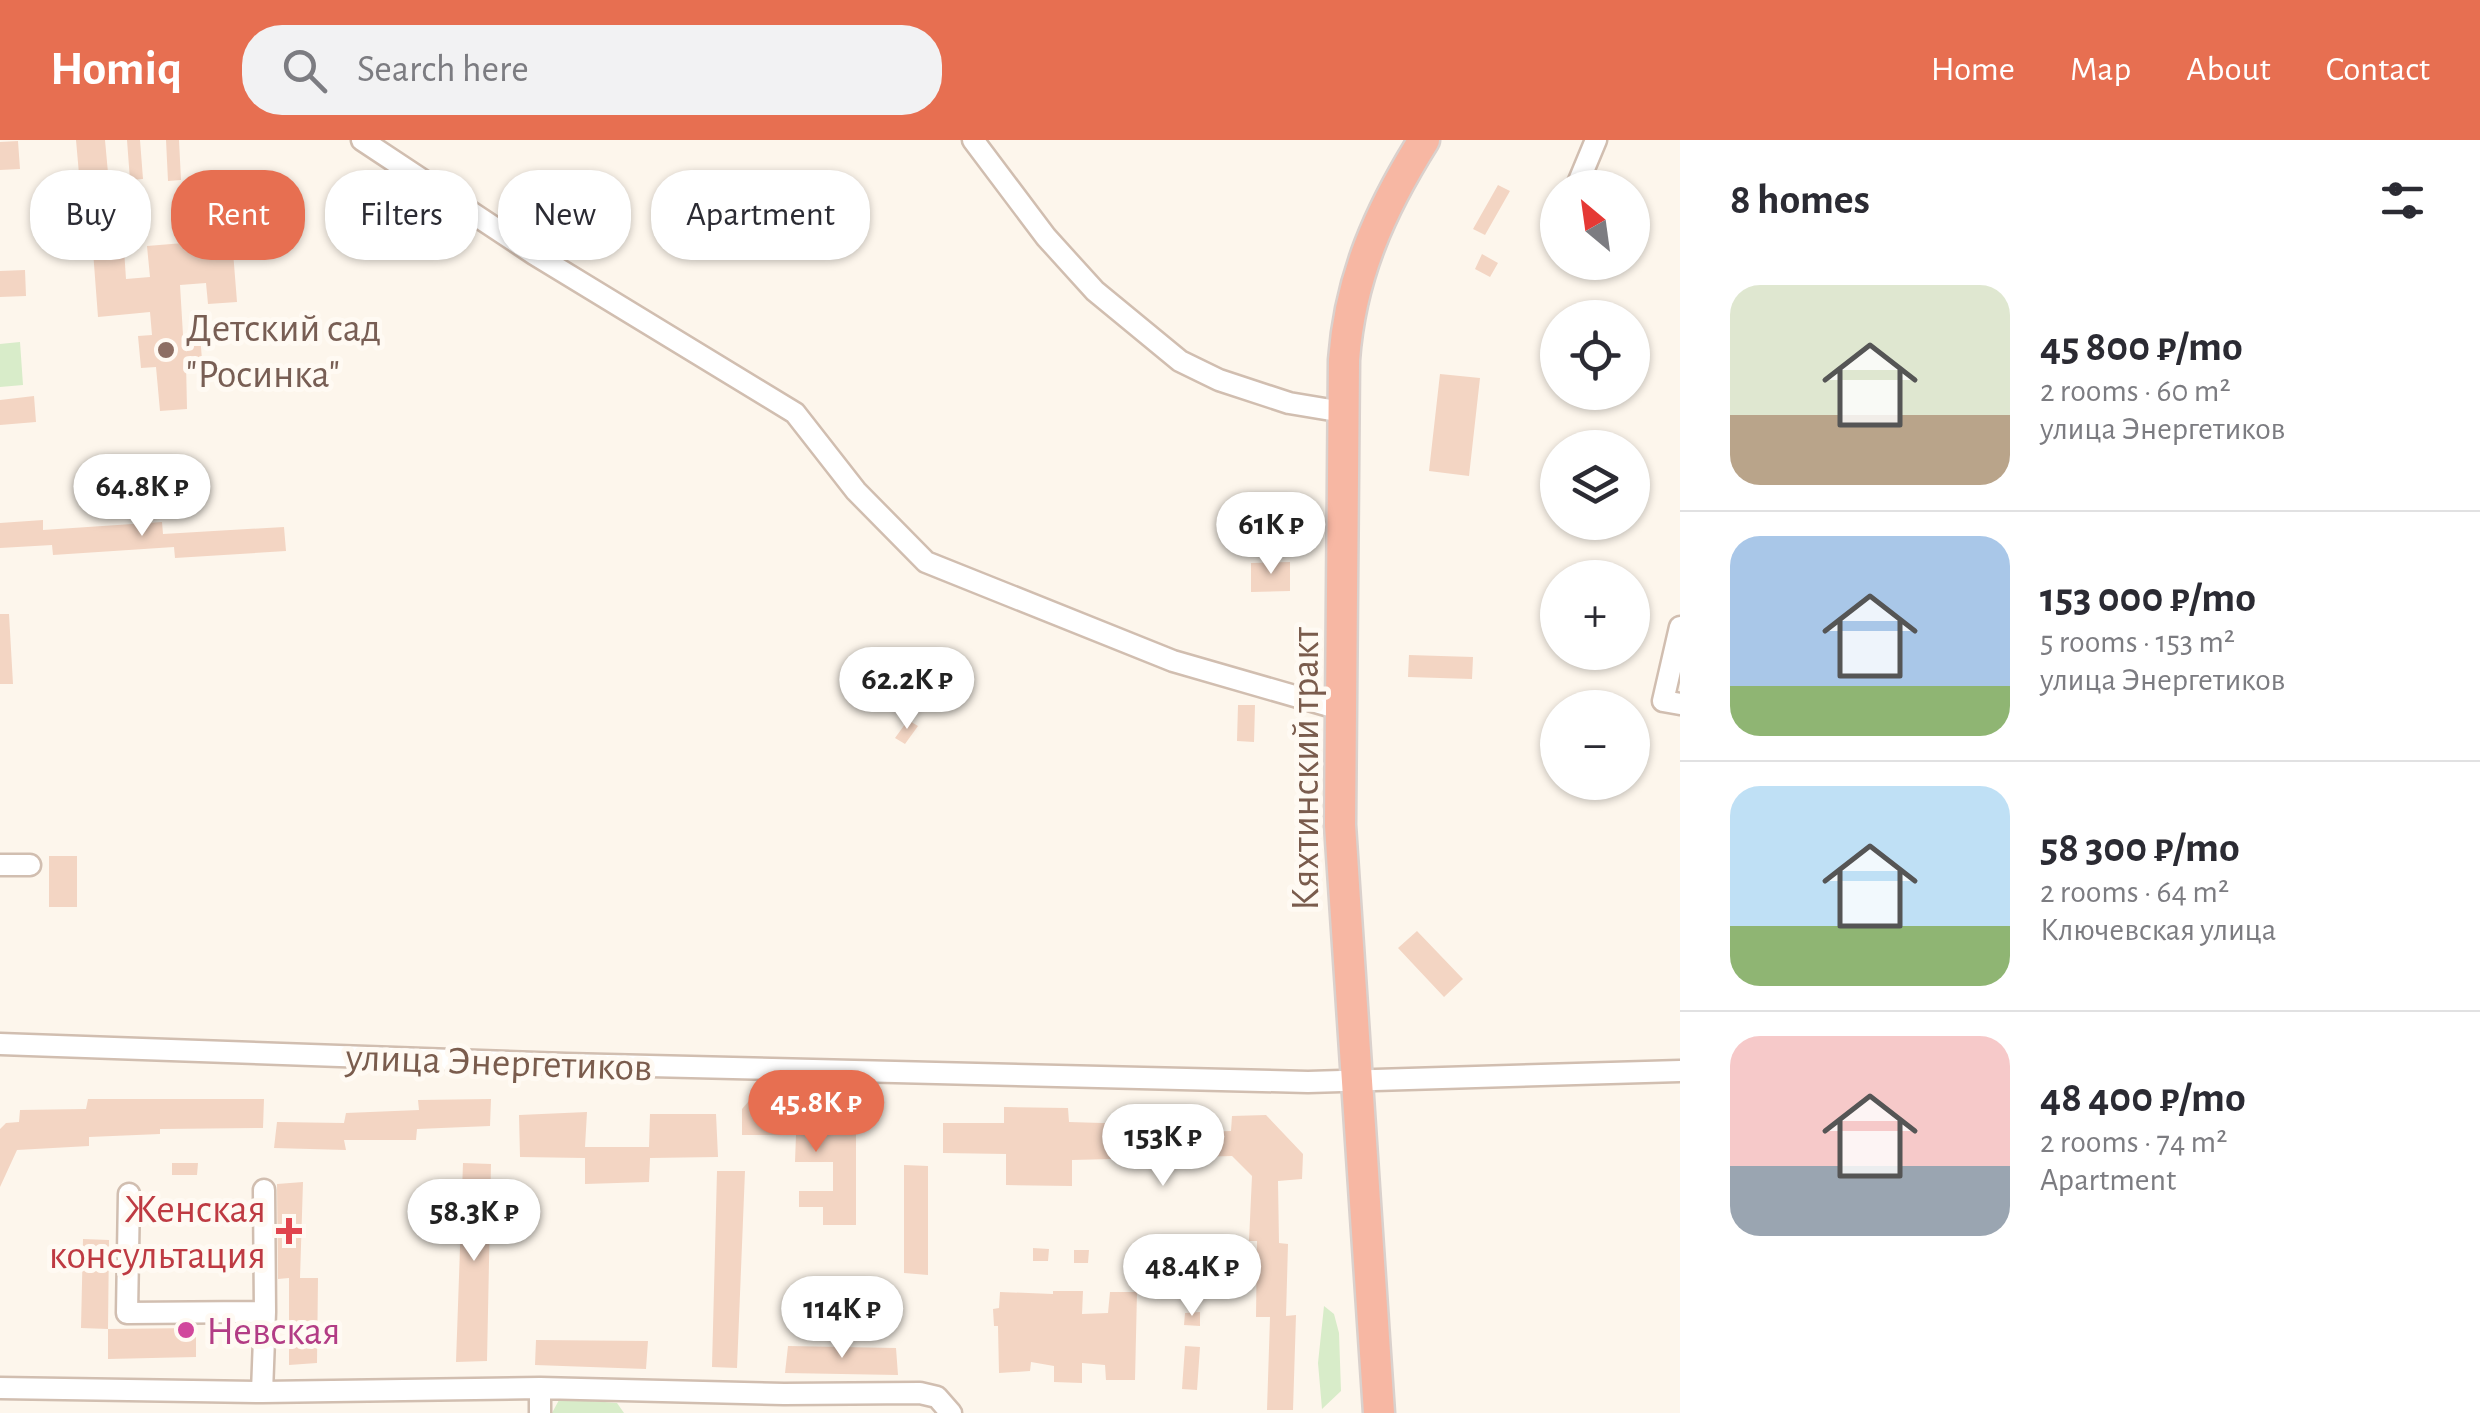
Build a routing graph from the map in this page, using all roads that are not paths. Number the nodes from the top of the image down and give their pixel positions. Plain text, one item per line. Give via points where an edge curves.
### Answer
1 (362, 140) edge
2 (973, 140) edge
3 (1424, 140) edge
4 (1596, 140) edge
5 (1584, 170) edge
6 (1343, 412) junction
7 (1680, 627) edge
8 (1680, 704) edge
9 (1343, 710) junction
10 (0, 865) edge
11 (30, 865) dead end
12 (0, 1044) edge
13 (1680, 1072) edge
14 (1358, 1080) junction
15 (264, 1190) dead end
16 (129, 1194) dead end
17 (265, 1312) junction
18 (0, 1388) edge
19 (540, 1388) junction
20 (262, 1392) junction
21 (540, 1413) edge
22 (951, 1413) edge
23 (1378, 1413) edge

1 - 9 street via 795,414 856,491 926,562 1173,661
2 - 6 street via 1095,291 1180,361 1288,403
3 - 6 highway, Кяхтинский тракт via 1383,208 1362,269 1346,330
4 - 5 street
6 - 9 highway, Кяхтинский тракт
7 - 8 street via 1663,701
9 - 14 highway, Кяхтинский тракт via 1341,844
10 - 11 street
12 - 14 street, улица Энергетиков via 603,1065
13 - 14 street, улица Энергетиков
14 - 23 highway, Кяхтинский тракт
15 - 17 street
16 - 17 street via 127,1313
17 - 20 street
18 - 20 street
19 - 20 street
19 - 21 street
19 - 22 street via 920,1393 937,1397

